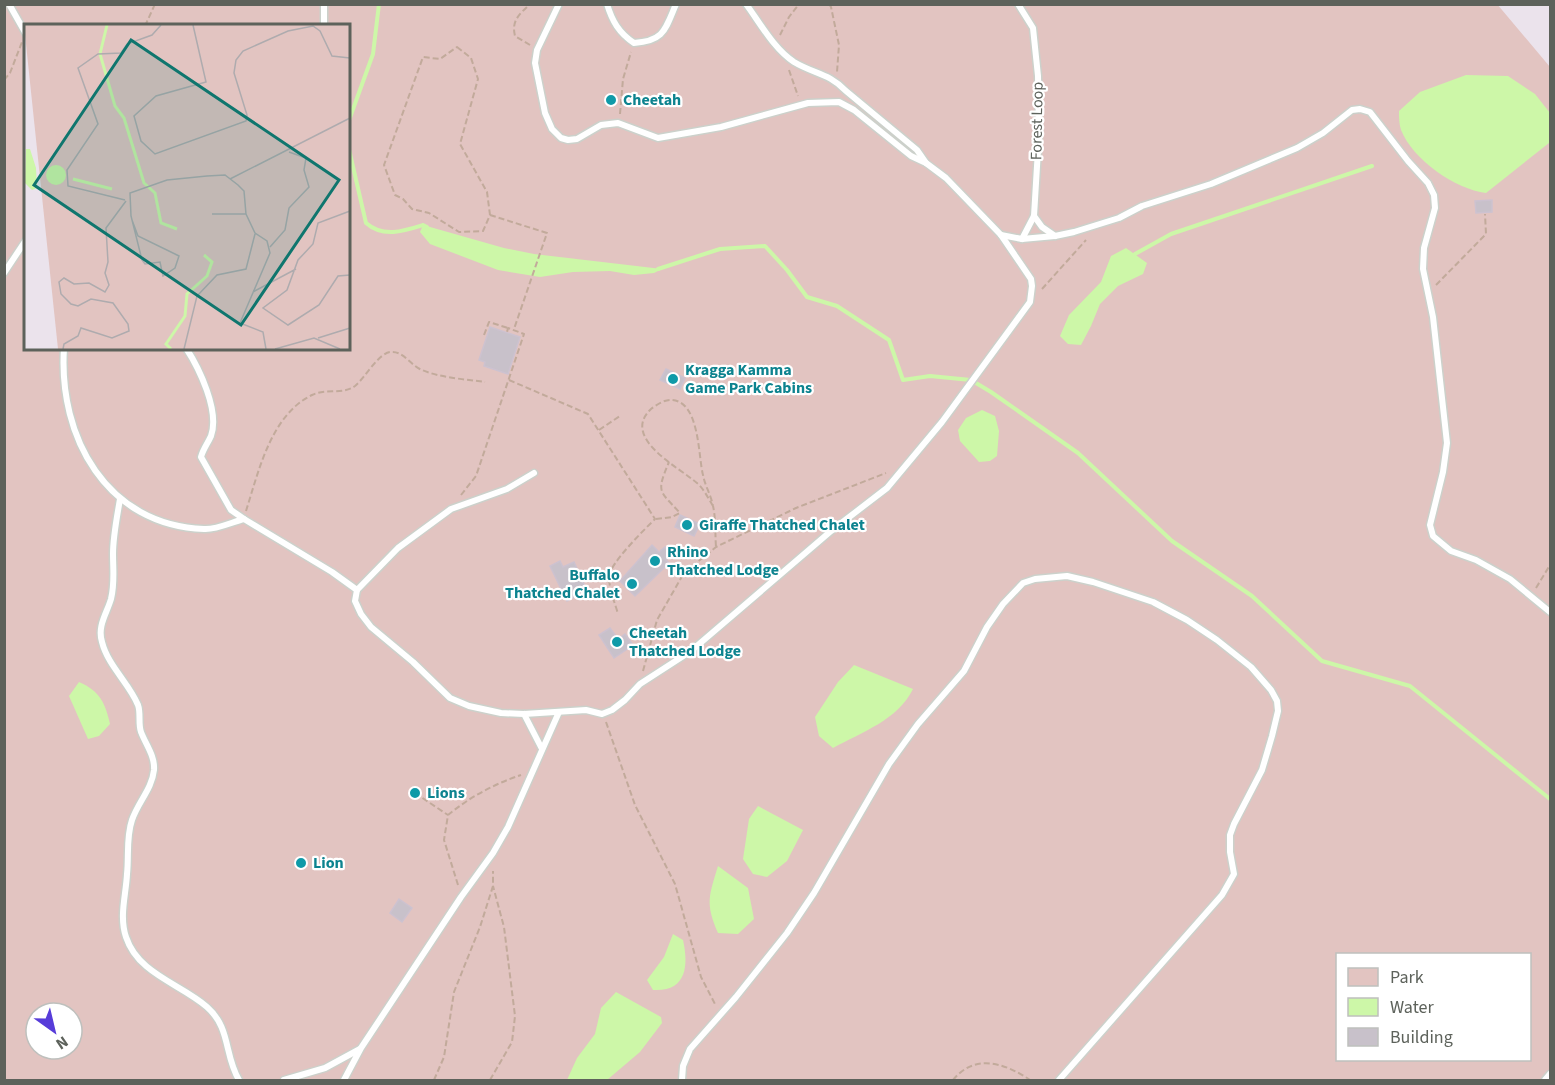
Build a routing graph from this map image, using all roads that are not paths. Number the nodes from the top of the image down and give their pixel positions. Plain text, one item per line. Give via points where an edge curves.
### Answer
1 (9, 4) edge
2 (324, 4) edge
3 (559, 4) edge
4 (608, 4) edge
5 (676, 4) edge
6 (746, 4) edge
7 (1018, 4) edge
8 (324, 24) edge
9 (24, 30) edge
10 (846, 91) junction
11 (839, 102) junction
12 (926, 163) junction
13 (1034, 216) junction
14 (1001, 235) junction
15 (1055, 236) junction
16 (1022, 239) junction
17 (24, 243) edge
18 (4, 273) edge
19 (64, 350) edge
20 (187, 350) edge
21 (534, 473) dead end
22 (120, 499) junction
23 (244, 519) junction
24 (357, 590) junction
25 (1551, 612) edge
26 (559, 712) junction
27 (524, 714) junction
28 (542, 749) junction
29 (361, 1048) junction
30 (1551, 1074) edge
31 (238, 1080) edge
32 (284, 1080) edge
33 (344, 1080) edge
34 (682, 1080) edge
35 (1059, 1080) edge
36 (1545, 1080) edge

1 - 9 lane
2 - 8 lane
3 - 11 lane via 537,50 535,63 545,113 561,138 577,139 601,125 618,123 658,138 721,127 800,104
4 - 5 lane via 616,26 634,43 658,38
6 - 10 lane via 783,53 835,80
7 - 13 lane, Forest Loop via 1033,28 1038,76
10 - 11 lane
10 - 12 lane via 917,150
11 - 12 lane
12 - 14 lane via 946,178
13 - 15 lane
13 - 16 lane, Forest Loop
14 - 16 lane
14 - 26 lane via 1031,279 1030,302 942,422 887,488 691,651 640,684 612,710 602,714 586,710
15 - 16 lane
15 - 25 lane via 1119,218 1142,206 1211,184 1269,161 1323,133 1352,110 1370,112 1434,195 1423,269 1433,317 1447,443 1430,525 1433,536 1451,551 1494,570
17 - 18 lane
19 - 22 lane via 62,374 77,440
20 - 23 lane via 200,370 211,413 211,436 201,457 231,510
21 - 24 lane via 507,489 451,509 399,548
22 - 23 lane via 158,522 206,530
22 - 31 lane via 113,554 115,580 101,624 101,641 139,706 140,730 154,767 152,782 132,818 128,835 123,926 129,945 154,973 216,1016 224,1030
23 - 24 lane
24 - 27 lane via 355,601 371,627 450,699 501,713
26 - 27 lane
26 - 28 lane
27 - 28 lane
28 - 29 lane via 493,853
29 - 32 lane via 325,1068
29 - 33 lane
30 - 36 lane
34 - 35 lane via 690,1049 787,933 889,764 964,671 1003,604 1023,583 1066,576 1153,602 1187,620 1251,666 1271,690 1278,711 1262,770 1230,835 1234,874 1231,881

